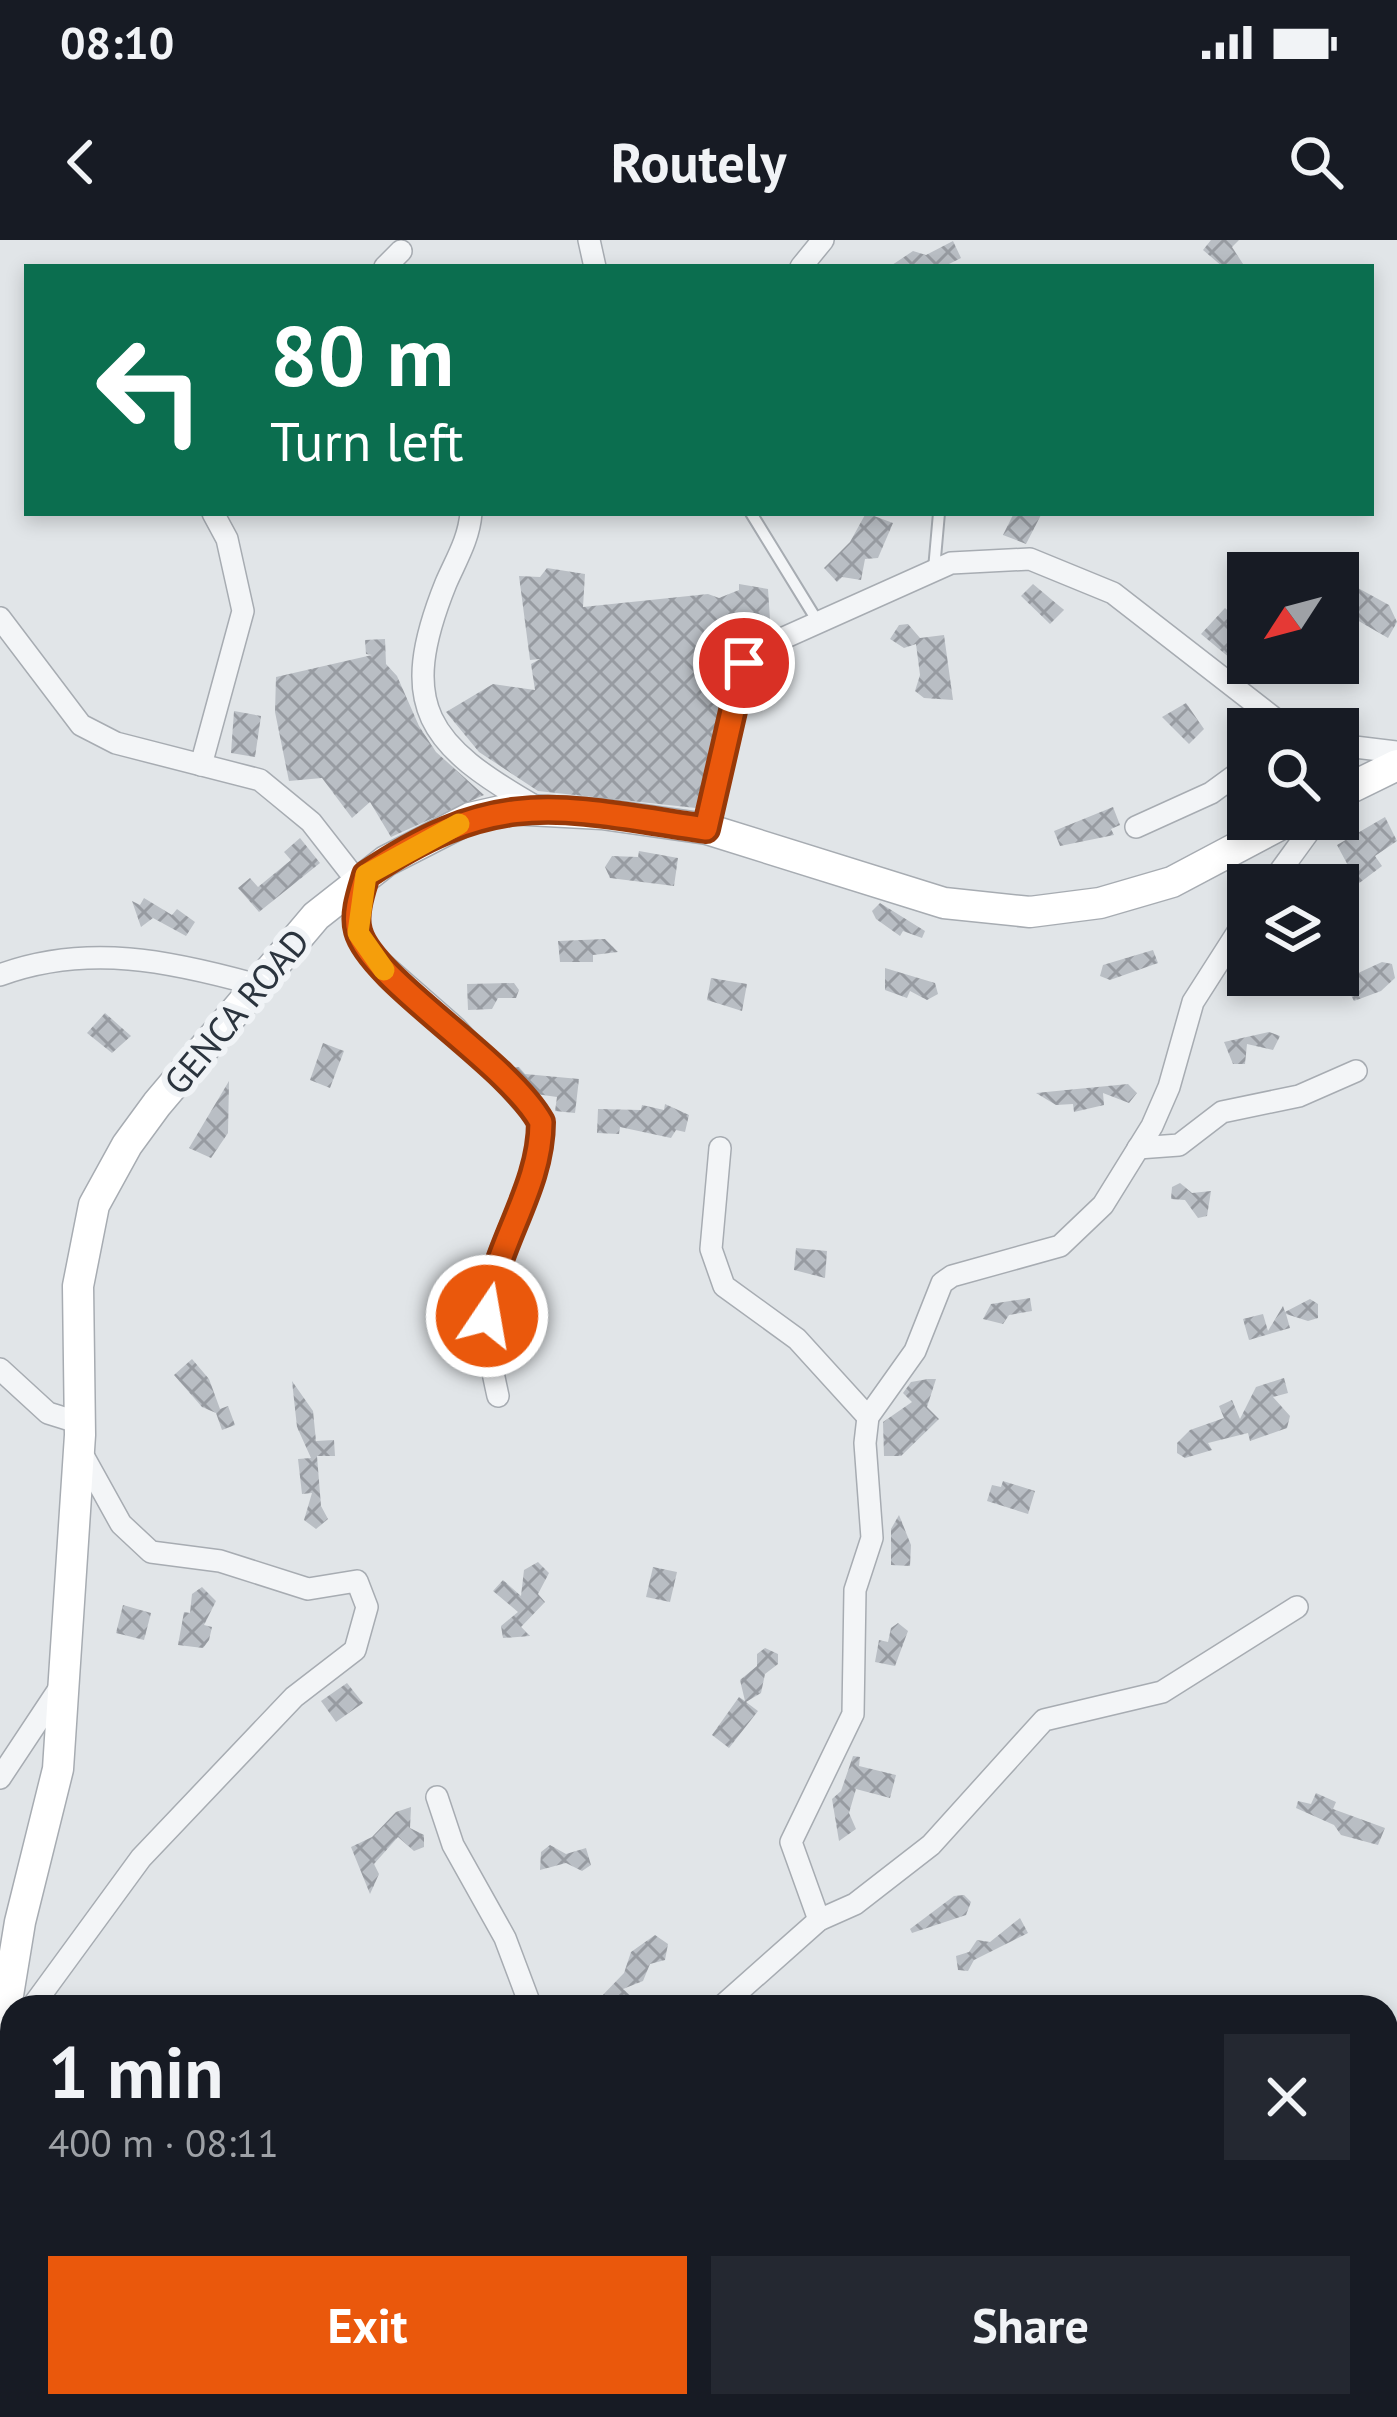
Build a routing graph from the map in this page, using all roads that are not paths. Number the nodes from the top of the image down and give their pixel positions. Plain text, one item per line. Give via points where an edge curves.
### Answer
1 (824, 240) edge
2 (804, 264) edge
3 (214, 516) edge
4 (469, 516) edge
5 (753, 516) edge
6 (939, 516) edge
7 (934, 569) junction
8 (0, 618) edge
9 (818, 622) junction
10 (1262, 708) edge
11 (1359, 747) edge
12 (1397, 752) edge
13 (201, 765) junction
14 (1397, 765) edge
15 (1227, 781) edge
16 (1359, 784) edge
17 (536, 808) junction
18 (1136, 826) dead end
19 (706, 829) junction
20 (1251, 840) edge
21 (362, 878) junction
22 (1227, 948) edge
23 (0, 975) edge
24 (257, 985) junction
25 (1356, 1071) dead end
26 (720, 1148) dead end
27 (1138, 1148) junction
28 (0, 1370) edge
29 (498, 1396) dead end
30 (868, 1417) junction
31 (80, 1436) junction
32 (1297, 1606) dead end
33 (64, 1680) junction
34 (0, 1778) edge
35 (437, 1797) dead end
36 (819, 1920) junction
37 (8, 1995) edge
38 (41, 1995) edge
39 (526, 1995) edge
40 (735, 1995) edge

1 - 2 street
3 - 13 street via 243,611
4 - 17 street via 427,647 421,695 460,758
5 - 9 lane
6 - 7 lane
7 - 9 street
7 - 10 street via 1030,559 1095,585
8 - 13 street via 94,735
9 - 19 street via 744,663
11 - 12 street
13 - 21 street via 260,779
14 - 16 street
15 - 18 street
17 - 19 street, GENCA ROAD
17 - 21 street, GENCA ROAD via 470,818
19 - 20 street, GENCA ROAD via 944,903 1030,912 1172,882
21 - 24 street, GENCA ROAD via 316,916
21 - 29 street via 357,921 367,950 455,1028 541,1122 523,1206 489,1289 488,1351
22 - 27 street via 1192,1002 1169,1087
23 - 24 street via 77,957 137,958
24 - 31 street, GENCA ROAD via 127,1144 94,1205 78,1286
25 - 27 street via 1299,1096 1222,1112 1179,1145
26 - 30 street via 711,1250 724,1286 797,1339
27 - 30 street via 1102,1204 1060,1246 942,1283 915,1351
28 - 31 street
30 - 36 street via 872,1538 855,1590 853,1714 791,1842
31 - 33 street, GENCA ROAD
31 - 38 street via 140,1547 308,1589 357,1580 367,1607 355,1651 294,1697 150,1847
32 - 36 street via 1162,1692 1044,1720 931,1845 855,1904
33 - 34 street
33 - 37 street, GENCA ROAD via 58,1769
35 - 39 street
36 - 40 street

